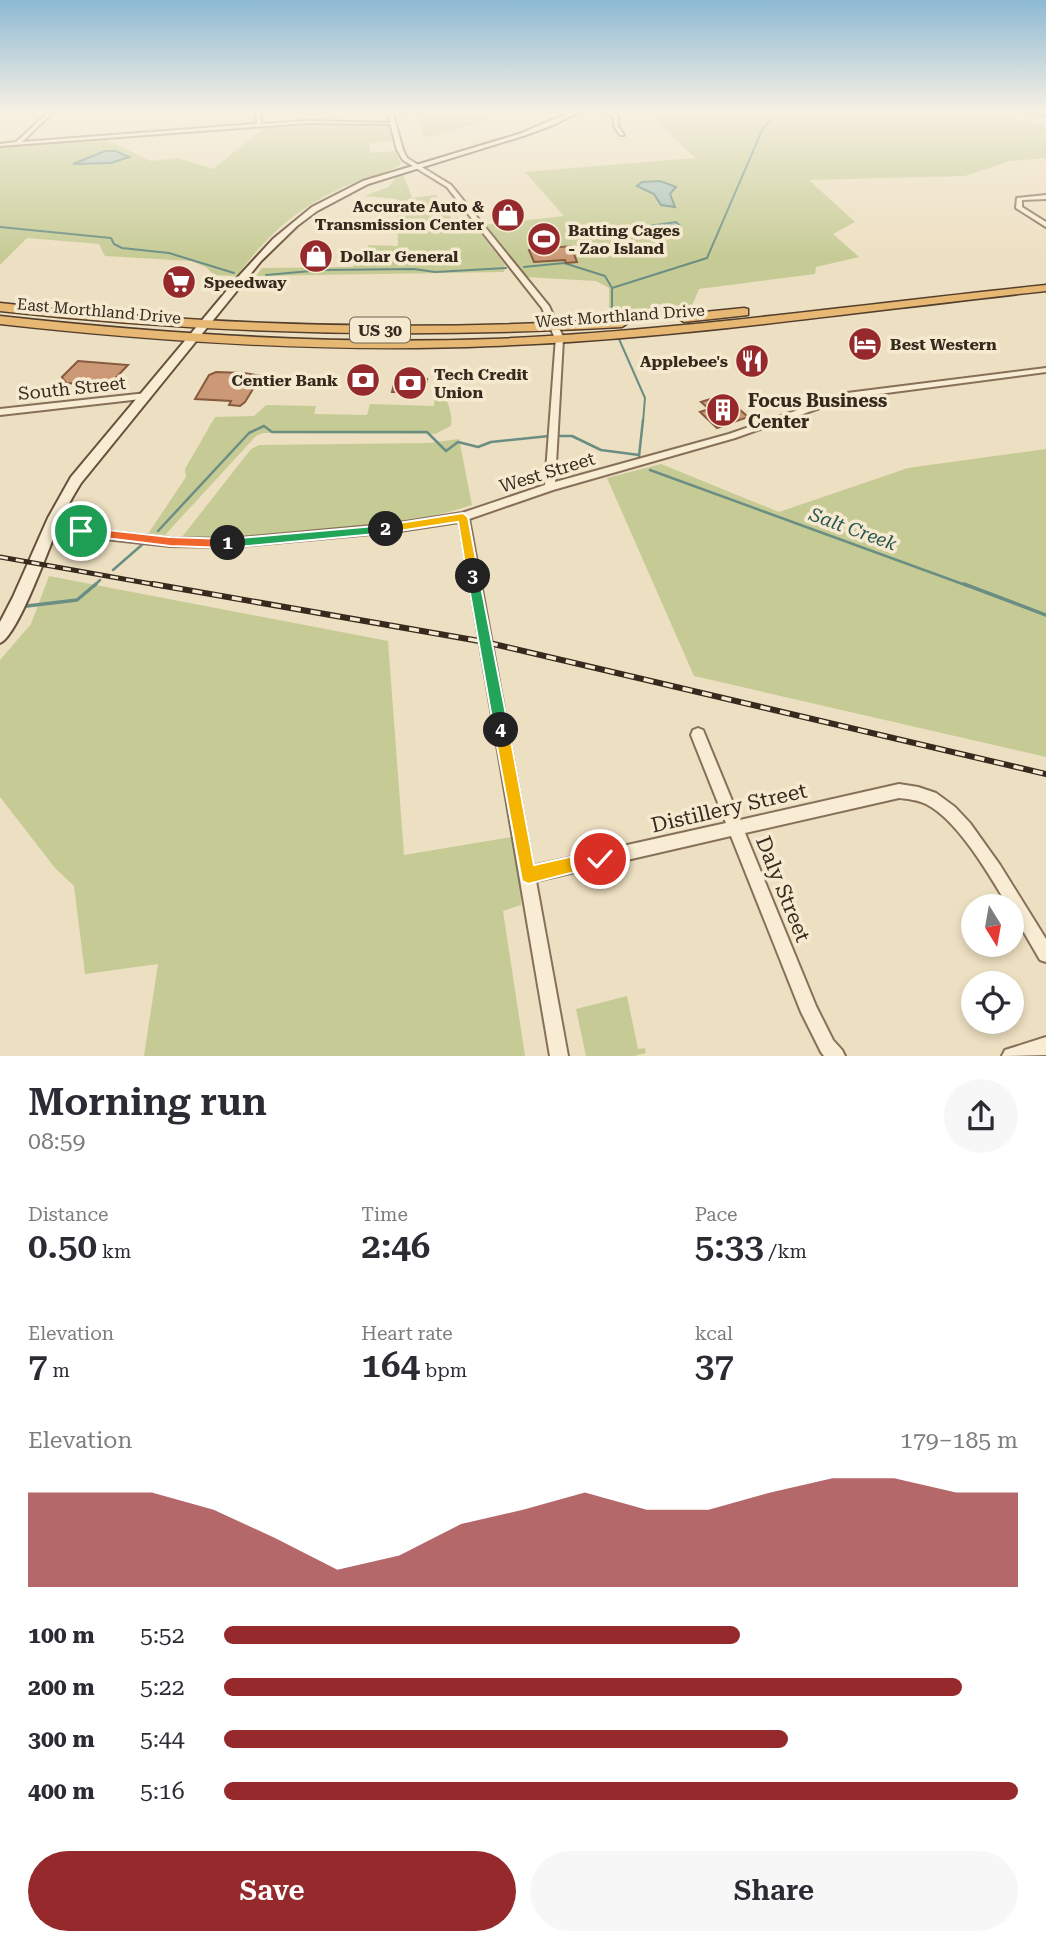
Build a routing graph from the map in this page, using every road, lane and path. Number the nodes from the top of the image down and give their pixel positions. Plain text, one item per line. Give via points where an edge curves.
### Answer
1 (406, 159) edge
2 (431, 159) edge
3 (415, 164) junction
4 (1046, 197) edge
5 (1046, 225) edge
6 (1046, 277) edge
7 (1046, 288) edge
8 (0, 307) edge
9 (0, 320) edge
10 (205, 325) junction
11 (557, 333) junction
12 (195, 337) junction
13 (1046, 370) edge
14 (147, 396) junction
15 (0, 412) edge
16 (550, 487) junction
17 (463, 517) junction
18 (49, 529) junction
19 (0, 636) edge
20 (698, 734) dead end
21 (736, 828) junction
22 (528, 875) junction
23 (1046, 954) edge
24 (1046, 1046) edge
25 (559, 1056) edge
26 (836, 1056) edge
27 (1011, 1056) edge

1 - 3 street
2 - 3 main road
3 - 10 main road via 350,189 300,220 244,276
3 - 11 street via 449,186 529,285
4 - 5 street via 1019,199 1020,208
6 - 11 highway, West Morthland Drive / US 30
7 - 11 highway, West Morthland Drive / US 30 via 718,327
8 - 10 highway, East Morthland Drive / US 30
9 - 12 highway, East Morthland Drive / US 30
10 - 11 highway, West Morthland Drive / US 30
10 - 12 main road
11 - 12 highway, West Morthland Drive / US 30 via 365,343
11 - 16 street
12 - 14 main road
13 - 16 street, West Street via 847,396 732,436
14 - 15 street, South Street
14 - 18 main road via 76,480
16 - 17 street, West Street
17 - 18 street, West Street via 355,533 230,543 170,542
17 - 22 street
18 - 19 main road
20 - 21 street, Daly Street
21 - 22 street, Distillery Street
21 - 23 street, Distillery Street via 899,791 918,792 937,802 974,841
21 - 26 street, Daly Street via 810,1012
22 - 25 street
24 - 27 street

